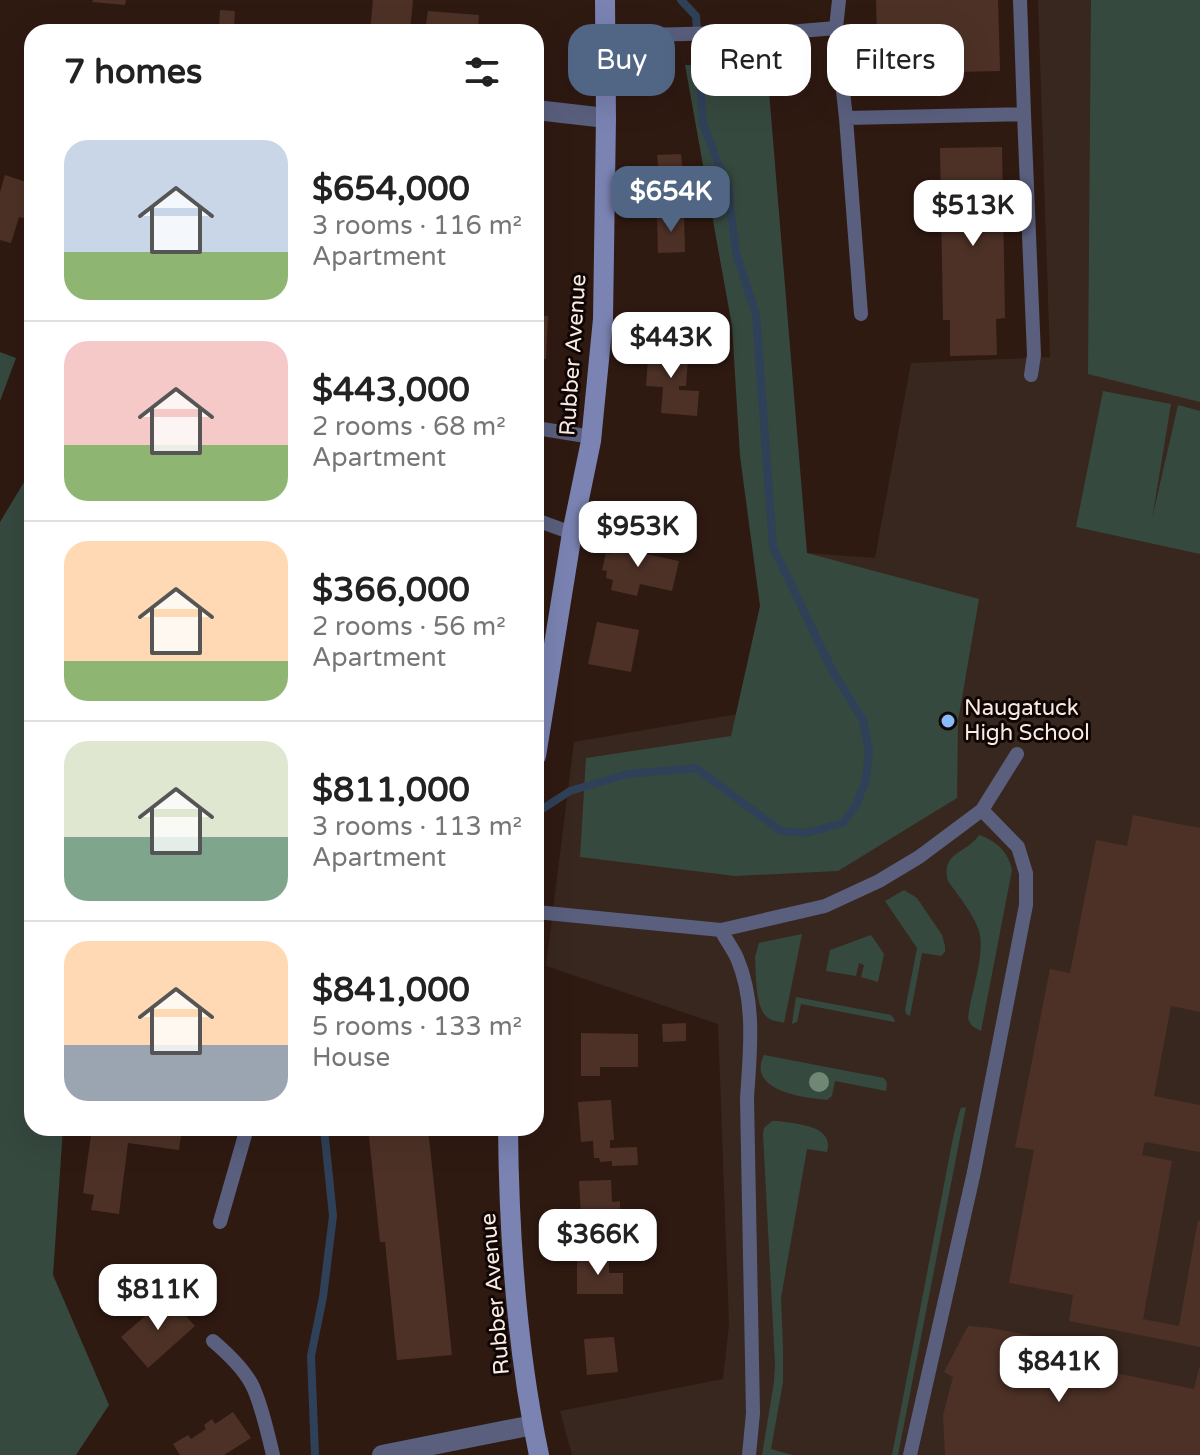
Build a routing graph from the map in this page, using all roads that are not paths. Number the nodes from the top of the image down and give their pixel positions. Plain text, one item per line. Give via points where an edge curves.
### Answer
1 (605, 0) edge
2 (839, 0) edge
3 (1020, 0) edge
4 (605, 24) edge
5 (836, 24) edge
6 (827, 28) edge
7 (675, 34) edge
8 (606, 96) edge
9 (844, 96) edge
10 (544, 111) edge
11 (1024, 114) junction
12 (606, 118) junction
13 (846, 118) junction
14 (861, 314) dead end
15 (1031, 375) dead end
16 (544, 429) edge
17 (592, 437) junction
18 (544, 523) edge
19 (572, 533) junction
20 (544, 691) edge
21 (1017, 754) dead end
22 (982, 810) junction
23 (544, 913) edge
24 (721, 930) junction
25 (245, 1136) edge
26 (508, 1136) edge
27 (220, 1222) dead end
28 (213, 1341) dead end
29 (533, 1425) junction
30 (273, 1455) edge
31 (382, 1455) edge
32 (539, 1455) edge
33 (749, 1455) edge
34 (910, 1455) edge

1 - 4 street, Rubber Avenue
2 - 5 lane
3 - 11 lane
6 - 7 lane
8 - 12 street, Rubber Avenue
9 - 13 lane
10 - 12 street
11 - 13 lane
11 - 15 lane
12 - 17 street, Rubber Avenue via 603,319
13 - 14 lane
16 - 17 lane
17 - 19 street, Rubber Avenue
18 - 19 lane
19 - 20 street, Rubber Avenue
21 - 22 lane
22 - 24 lane via 919,857 854,894 825,906
22 - 34 lane via 1018,847 1026,873 1026,905 974,1172
23 - 24 lane
24 - 33 lane via 737,957 748,997 753,1413
25 - 27 lane
26 - 29 street, Rubber Avenue via 520,1332
28 - 30 lane via 252,1384
29 - 31 street
29 - 32 street, Rubber Avenue

